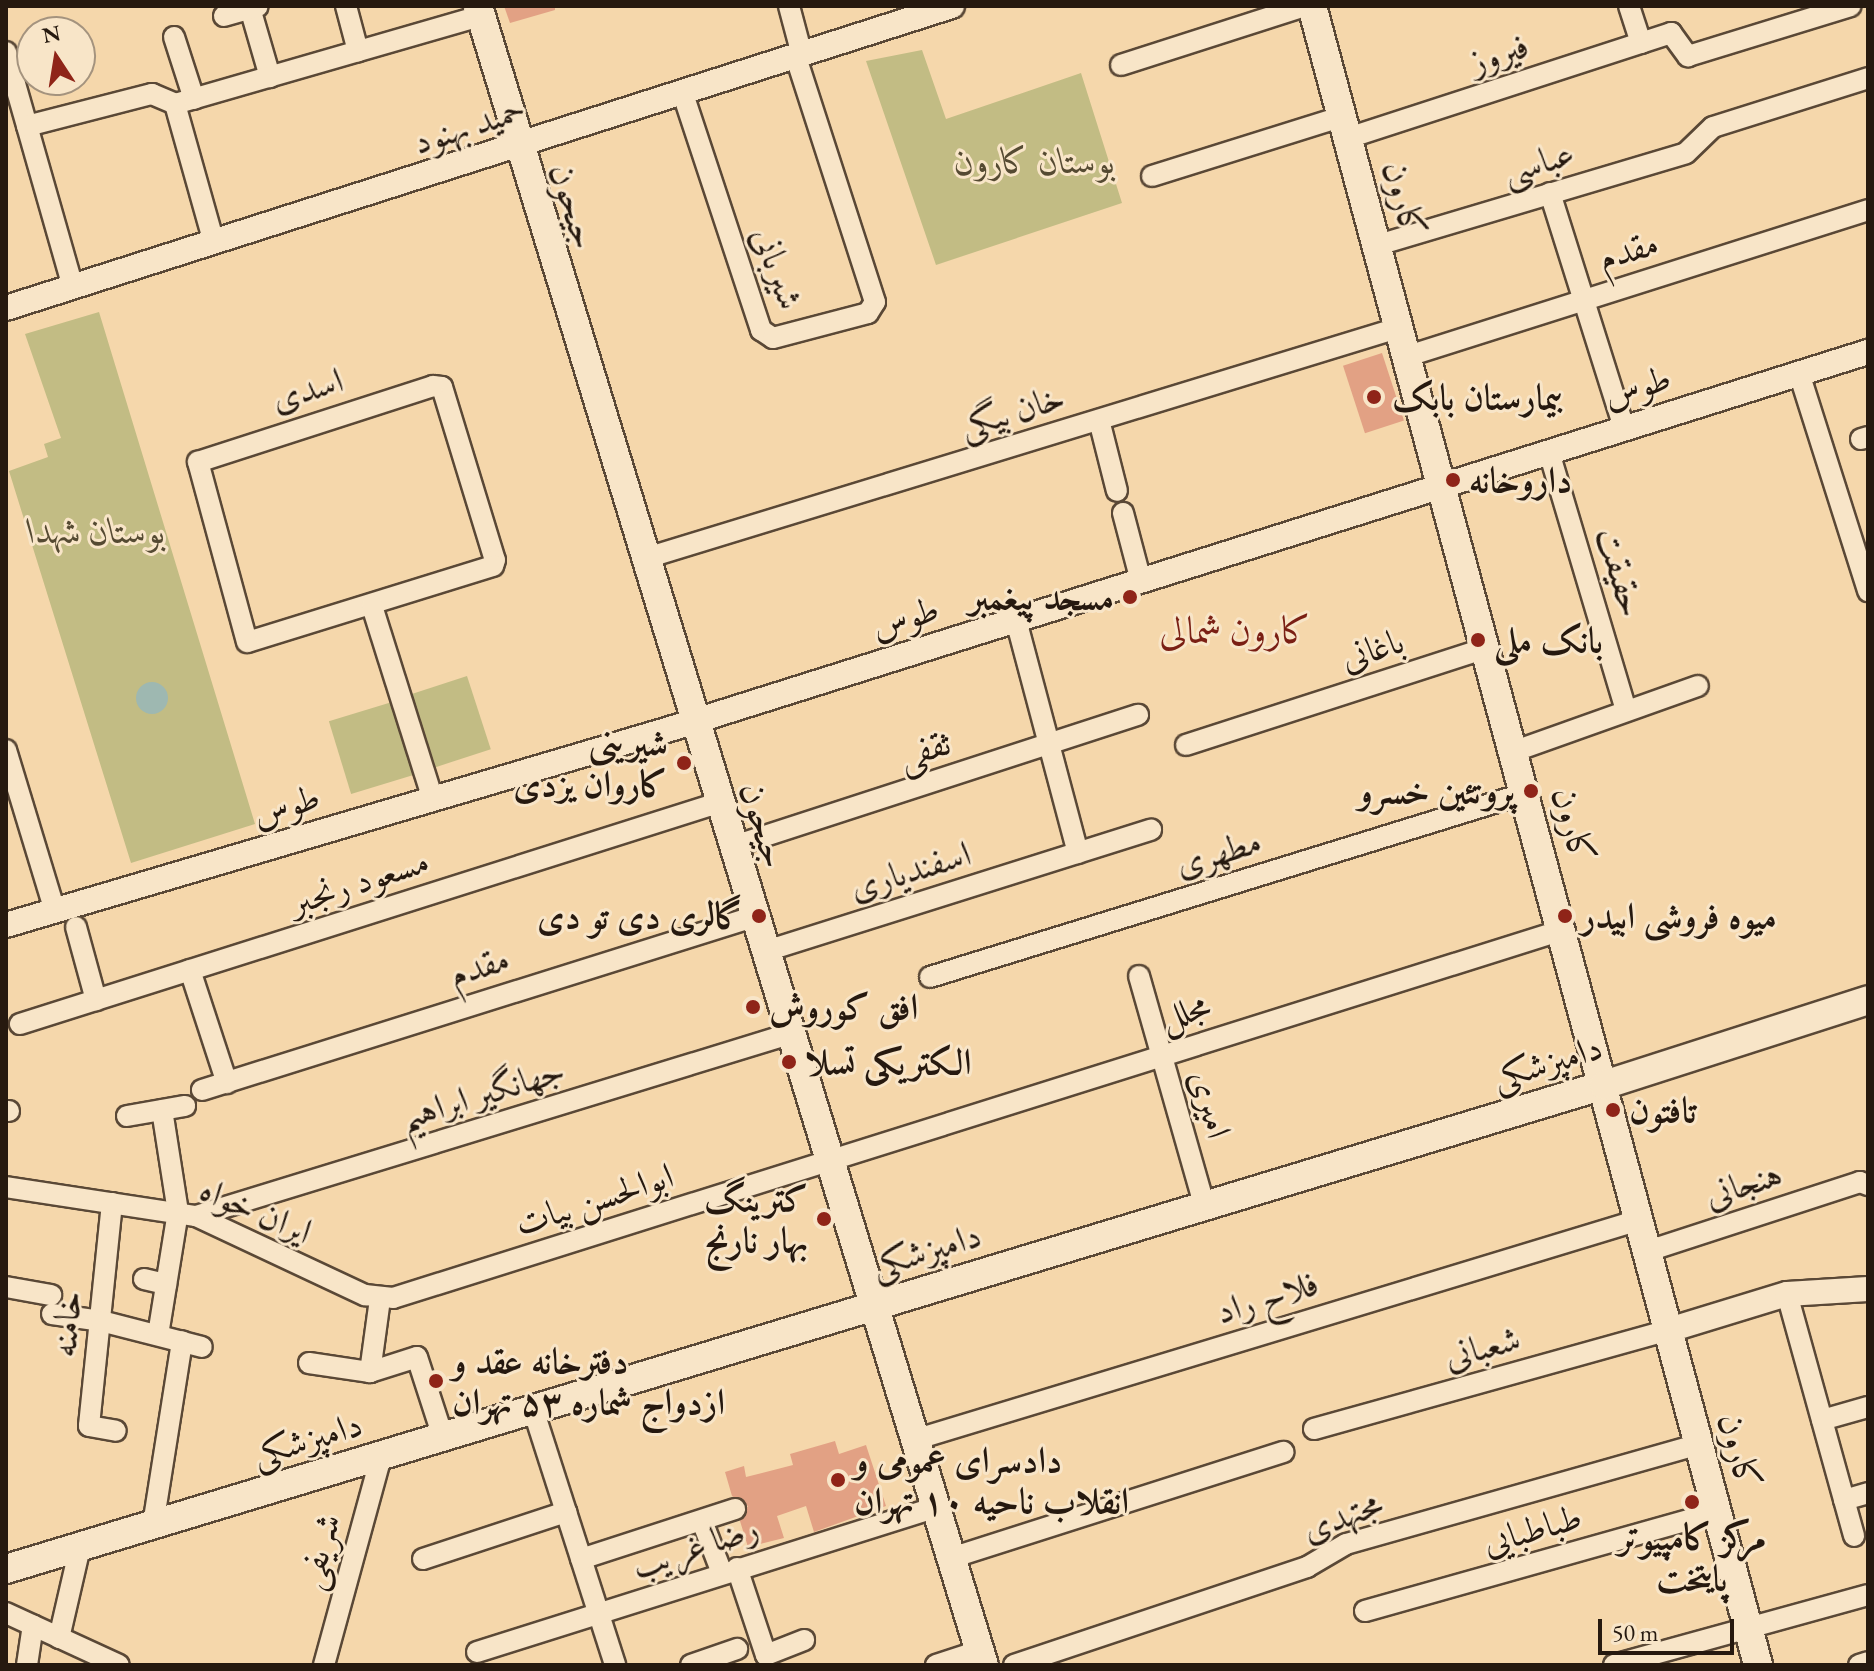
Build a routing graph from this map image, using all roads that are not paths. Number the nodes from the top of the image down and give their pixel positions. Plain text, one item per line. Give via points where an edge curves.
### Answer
1 (346, 6) edge
2 (789, 6) edge
3 (952, 6) edge
4 (1305, 6) edge
5 (1312, 6) edge
6 (1629, 6) edge
7 (1851, 6) edge
8 (254, 7) edge
9 (479, 11) edge
10 (224, 16) dead end
11 (174, 37) dead end
12 (1641, 43) junction
13 (358, 51) junction
14 (6, 52) edge
15 (799, 56) junction
16 (1121, 65) dead end
17 (270, 77) junction
18 (1868, 78) edge
19 (683, 94) junction
20 (184, 102) junction
21 (27, 126) junction
22 (1346, 127) junction
23 (517, 148) junction
24 (1152, 176) dead end
25 (1550, 193) junction
26 (1868, 210) edge
27 (214, 243) junction
28 (1378, 245) junction
29 (73, 287) junction
30 (1584, 300) junction
31 (6, 308) edge
32 (1401, 327) junction
33 (1868, 352) edge
34 (1408, 356) junction
35 (1799, 373) junction
36 (1099, 420) junction
37 (1624, 427) junction
38 (1549, 452) junction
39 (1444, 485) junction
40 (1117, 491) dead end
41 (1123, 513) dead end
42 (1861, 542) edge
43 (643, 559) junction
44 (1141, 581) junction
45 (1868, 591) edge
46 (372, 606) junction
47 (1016, 620) junction
48 (1487, 648) junction
49 (1698, 686) dead end
50 (1626, 711) junction
51 (1138, 715) dead end
52 (692, 722) junction
53 (1049, 744) junction
54 (1186, 745) dead end
55 (6, 750) edge
56 (1515, 751) junction
57 (1526, 793) junction
58 (433, 799) junction
59 (718, 803) junction
60 (1151, 830) dead end
61 (731, 847) junction
62 (1078, 853) junction
63 (55, 911) junction
64 (753, 917) junction
65 (6, 925) edge
66 (76, 927) dead end
67 (1562, 930) junction
68 (763, 952) junction
69 (190, 970) junction
70 (1139, 976) dead end
71 (930, 977) dead end
72 (96, 1000) junction
73 (1868, 1000) edge
74 (20, 1024) dead end
75 (789, 1034) junction
76 (1162, 1054) junction
77 (227, 1083) junction
78 (1604, 1085) junction
79 (202, 1090) dead end
80 (185, 1106) dead end
81 (162, 1110) junction
82 (127, 1116) dead end
83 (827, 1158) junction
84 (1864, 1184) edge
85 (6, 1187) edge
86 (112, 1203) junction
87 (1204, 1204) junction
88 (187, 1214) junction
89 (1639, 1220) junction
90 (1648, 1251) junction
91 (144, 1279) dead end
92 (166, 1284) junction
93 (6, 1287) edge
94 (1868, 1289) edge
95 (1787, 1294) junction
96 (380, 1299) junction
97 (873, 1306) junction
98 (101, 1321) junction
99 (1669, 1330) junction
100 (158, 1335) junction
101 (182, 1341) junction
102 (202, 1347) dead end
103 (309, 1363) dead end
104 (370, 1372) junction
105 (1868, 1407) edge
106 (533, 1409) junction
107 (1822, 1420) junction
108 (1314, 1429) dead end
109 (116, 1431) dead end
110 (443, 1437) junction
111 (914, 1440) junction
112 (1699, 1444) junction
113 (1284, 1452) dead end
114 (381, 1456) junction
115 (1868, 1493) edge
116 (1844, 1500) junction
117 (935, 1508) junction
118 (735, 1509) dead end
119 (566, 1512) junction
120 (1717, 1512) junction
121 (702, 1521) junction
122 (153, 1525) junction
123 (1854, 1536) dead end
124 (80, 1547) junction
125 (951, 1558) junction
126 (423, 1559) dead end
127 (581, 1559) junction
128 (6, 1569) edge
129 (729, 1570) junction
130 (1868, 1595) edge
131 (1365, 1611) dead end
132 (6, 1613) edge
133 (598, 1613) junction
134 (33, 1625) junction
135 (1748, 1629) junction
136 (59, 1638) junction
137 (804, 1640) dead end
138 (737, 1649) dead end
139 (477, 1652) dead end
140 (982, 1658) edge
141 (1868, 1662) edge
142 (27, 1665) edge
143 (119, 1665) edge
144 (324, 1665) edge
145 (615, 1665) edge
146 (691, 1665) edge
147 (936, 1665) edge
148 (1014, 1665) edge
149 (1614, 1665) edge
150 (1758, 1665) edge
151 (1859, 1665) edge

1 - 13 street
2 - 15 street
3 - 15 street, حمید بهنود
4 - 16 street
5 - 22 main road, کارون
6 - 12 street
7 - 12 street, فیروز via 1688,56 1671,33
8 - 10 street
8 - 17 street
9 - 13 street
9 - 23 main road, جیحون
11 - 20 street
12 - 22 street, فیروز
13 - 17 street
14 - 21 street
15 - 19 street, حمید بهنود
15 - 19 street, شیربانی via 875,302 868,313 773,338 761,330
17 - 20 street
18 - 25 street, عباسی via 1708,130 1686,153
19 - 23 street, حمید بهنود
20 - 21 street via 152,94
20 - 27 street
21 - 29 street
22 - 24 street, فیروز
22 - 28 main road, کارون
23 - 27 street, حمید بهنود
23 - 43 main road, جیحون
25 - 28 street, عباسی
25 - 30 street
26 - 30 street, مقدم
27 - 29 street, حمید بهنود
28 - 32 main road, کارون
29 - 31 street, حمید بهنود
30 - 34 street, مقدم
30 - 37 street
32 - 34 main road, کارون
32 - 36 street, خان بیگی
33 - 35 street, طوس
34 - 39 main road, کارون
35 - 37 street, طوس
35 - 42 street
36 - 40 street
36 - 43 street, خان بیگی
37 - 38 street, طوس
38 - 39 street, طوس
38 - 50 street, حقیقت
39 - 44 street, طوس
39 - 48 main road, کارون
41 - 44 street
42 - 45 street
43 - 52 main road, جیحون
44 - 47 street, طوس
46 - 46 street, اسدی via 247,642 198,462 442,387 495,560 486,572
46 - 58 street
47 - 52 street, طوس
47 - 53 street
48 - 54 street, باغانی
48 - 56 main road, کارون
49 - 50 street
50 - 56 street
51 - 53 street, ثقفی
52 - 58 street, طوس
52 - 59 main road, جیحون
53 - 61 street, ثقفی
53 - 62 street
55 - 63 street
56 - 57 main road, کارون
57 - 67 main road, کارون
57 - 71 street, مطهری
58 - 63 street, طوس
59 - 61 main road, جیحون
59 - 69 street, مسعود رنجبر
60 - 62 street, اسفندیاری
61 - 64 main road, جیحون
62 - 68 street, اسفندیاری
63 - 65 street, طوس
64 - 68 main road, جیحون
64 - 77 street, مقدم
66 - 72 street
67 - 76 street, مجلل
67 - 78 main road, کارون
68 - 75 main road, جیحون
69 - 72 street, مسعود رنجبر
69 - 77 street
70 - 76 street, امیری
72 - 74 street, مسعود رنجبر
73 - 78 main road, دامپزشکی
75 - 83 main road, جیحون
75 - 88 street, جهانگیر ابراهیم
76 - 83 street, مجلل
76 - 87 street, امیری
77 - 79 street, مقدم
78 - 87 main road, دامپزشکی
78 - 89 main road, کارون
80 - 81 street
81 - 82 street
81 - 88 street
83 - 96 street, ابوالحسن بیات via 404,1296
83 - 97 main road, جیحون
84 - 90 street, هنجانی
85 - 86 street, ایران خواه
86 - 88 street, ایران خواه
86 - 98 street, خامنه
87 - 97 main road, دامپزشکی
88 - 92 street
88 - 96 street, ایران خواه
89 - 90 main road, کارون
89 - 111 street, فلاح راد
90 - 99 main road, کارون
91 - 92 street
92 - 100 street
93 - 98 street
94 - 95 street
95 - 99 street
95 - 107 street
96 - 104 street
97 - 106 main road, دامپزشکی
97 - 111 main road, جیحون
98 - 100 street
98 - 109 street, خامنه via 89,1426
99 - 108 street, شعبانی
99 - 112 main road, کارون
100 - 101 street
101 - 102 street
101 - 122 street
103 - 104 street
104 - 110 street via 417,1357
105 - 107 street
106 - 110 main road, دامپزشکی
106 - 119 street
107 - 116 street
110 - 114 main road, دامپزشکی
111 - 117 main road, جیحون
112 - 120 main road, کارون
112 - 148 street, مجتهدی via 1346,1544 1307,1567
113 - 125 street
114 - 122 main road, دامپزشکی
114 - 144 street, شریفی
115 - 116 street
116 - 123 street
117 - 125 main road, جیحون
117 - 129 street, رضا غریب
118 - 121 street
119 - 126 street
119 - 127 street
120 - 131 street, طباطبایی
120 - 135 main road, کارون
121 - 127 street
121 - 129 street
122 - 124 main road, دامپزشکی
124 - 128 main road, دامپزشکی
124 - 136 street
125 - 140 main road, جیحون
127 - 133 street
129 - 133 street, رضا غریب
129 - 137 street via 766,1655
130 - 135 street
132 - 134 street
133 - 139 street, رضا غریب
133 - 145 street
134 - 136 street
134 - 142 street
135 - 149 street
135 - 150 main road, کارون
136 - 143 street
138 - 146 street
140 - 147 street
141 - 151 street

